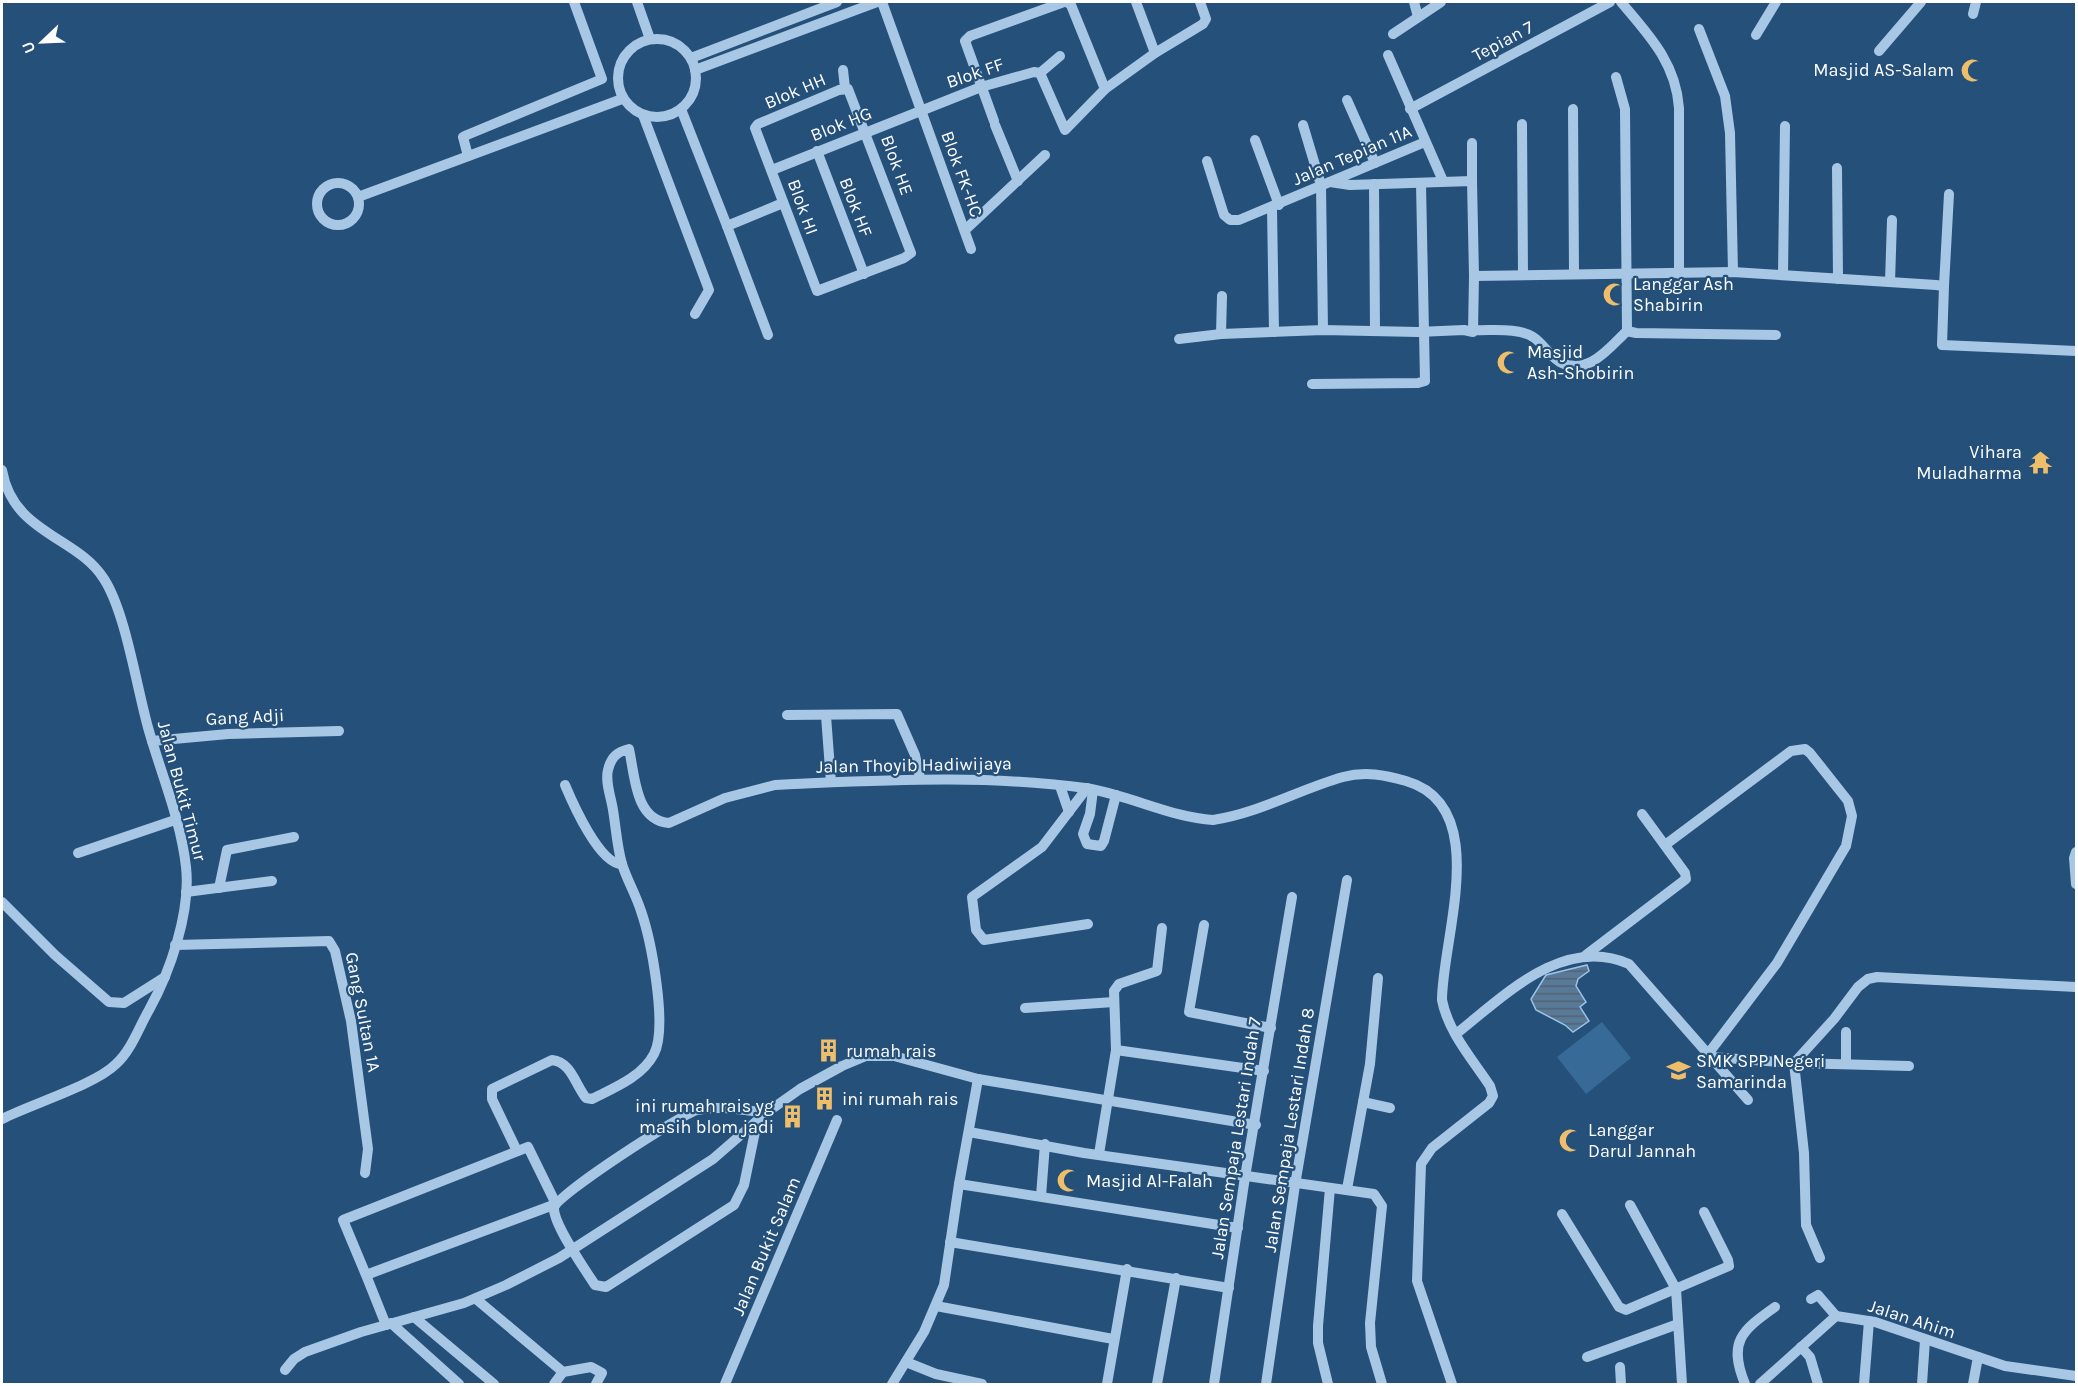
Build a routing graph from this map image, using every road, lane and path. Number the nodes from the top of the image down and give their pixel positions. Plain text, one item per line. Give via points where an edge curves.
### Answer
1 (574, 2) edge
2 (637, 2) edge
3 (837, 2) edge
4 (877, 2) edge
5 (882, 2) edge
6 (1067, 2) edge
7 (1136, 2) edge
8 (1200, 2) edge
9 (1414, 2) edge
10 (1441, 2) edge
11 (1610, 2) edge
12 (1621, 2) edge
13 (1776, 2) edge
14 (1921, 2) edge
15 (1976, 2) edge
16 (1973, 14) dead end
17 (1418, 16) junction
18 (1699, 29) dead end
19 (1393, 34) dead end
20 (1756, 35) dead end
21 (650, 39) junction
22 (1879, 51) dead end
23 (1155, 53) junction
24 (1388, 55) dead end
25 (1060, 57) dead end
26 (691, 58) junction
27 (695, 70) junction
28 (843, 70) dead end
29 (1040, 73) junction
30 (1616, 77) dead end
31 (981, 87) junction
32 (1105, 89) junction
33 (848, 90) junction
34 (622, 99) junction
35 (1347, 100) dead end
36 (681, 109) junction
37 (1410, 109) junction
38 (1573, 109) dead end
39 (922, 110) junction
40 (643, 115) junction
41 (1522, 124) dead end
42 (1303, 125) dead end
43 (1785, 126) dead end
44 (756, 131) joint
45 (867, 131) junction
46 (1255, 140) dead end
47 (1425, 142) junction
48 (1472, 143) dead end
49 (817, 151) junction
50 (1045, 155) dead end
51 (468, 156) junction
52 (1207, 161) dead end
53 (1375, 163) junction
54 (1837, 168) dead end
55 (772, 170) junction
56 (1018, 181) junction
57 (1443, 181) junction
58 (1472, 181) junction
59 (1326, 183) junction
60 (1374, 184) junction
61 (1421, 184) junction
62 (1949, 194) dead end
63 (358, 197) dead end
64 (783, 203) junction
65 (1275, 207) junction
66 (1892, 220) dead end
67 (727, 226) junction
68 (965, 230) junction
69 (971, 249) dead end
70 (1733, 272) junction
71 (864, 274) junction
72 (1574, 274) junction
73 (1626, 274) junction
74 (1679, 274) junction
75 (1522, 275) junction
76 (1474, 276) junction
77 (1783, 276) junction
78 (1839, 279) junction
79 (1890, 282) junction
80 (1944, 286) junction
81 (1222, 296) dead end
82 (695, 314) dead end
83 (1323, 330) junction
84 (1473, 330) junction
85 (1375, 331) junction
86 (1626, 331) junction
87 (1274, 332) junction
88 (1424, 332) junction
89 (1221, 334) junction
90 (768, 335) dead end
91 (1776, 335) dead end
92 (1179, 339) dead end
93 (2076, 351) edge
94 (1312, 384) dead end
95 (2, 470) edge
96 (787, 715) dead end
97 (826, 716) junction
98 (339, 731) dead end
99 (152, 741) junction
100 (920, 778) junction
101 (831, 782) junction
102 (565, 785) dead end
103 (1060, 786) junction
104 (1090, 789) junction
105 (1116, 795) junction
106 (1069, 812) junction
107 (1642, 814) dead end
108 (175, 820) junction
109 (294, 837) dead end
110 (1665, 845) junction
111 (2076, 852) edge
112 (78, 853) dead end
113 (622, 864) junction
114 (1347, 880) dead end
115 (272, 881) dead end
116 (2076, 885) edge
117 (219, 888) junction
118 (186, 892) junction
119 (1292, 897) dead end
120 (2, 902) edge
121 (1088, 924) dead end
122 (1204, 925) dead end
123 (1162, 928) dead end
124 (175, 945) junction
125 (1586, 955) junction
126 (166, 977) junction
127 (1377, 978) dead end
128 (2076, 987) edge
129 (1114, 1002) junction
130 (1024, 1008) dead end
131 (1271, 1028) junction
132 (1846, 1032) dead end
133 (1455, 1034) junction
134 (1116, 1050) junction
135 (1710, 1055) junction
136 (1846, 1062) junction
137 (1794, 1063) junction
138 (1909, 1066) dead end
139 (1264, 1071) junction
140 (978, 1079) junction
141 (1108, 1098) junction
142 (1748, 1100) dead end
143 (1363, 1102) junction
144 (1390, 1108) dead end
145 (766, 1113) junction
146 (2, 1119) edge
147 (837, 1120) dead end
148 (757, 1122) junction
149 (1256, 1125) junction
150 (969, 1132) junction
151 (1045, 1144) junction
152 (517, 1151) junction
153 (1099, 1154) junction
154 (365, 1173) dead end
155 (1245, 1177) junction
156 (959, 1184) junction
157 (1296, 1185) junction
158 (1330, 1188) junction
159 (1347, 1189) junction
160 (1041, 1196) junction
161 (556, 1204) junction
162 (1630, 1205) dead end
163 (1704, 1212) dead end
164 (1562, 1214) dead end
165 (1238, 1228) junction
166 (950, 1242) junction
167 (573, 1248) junction
168 (1820, 1258) dead end
169 (1127, 1269) junction
170 (366, 1275) junction
171 (1176, 1278) junction
172 (1228, 1288) junction
173 (1676, 1289) junction
174 (476, 1299) junction
175 (1811, 1299) dead end
176 (936, 1306) junction
177 (1776, 1307) dead end
178 (1836, 1316) junction
179 (414, 1317) junction
180 (1869, 1321) junction
181 (388, 1324) junction
182 (1678, 1324) junction
183 (1113, 1339) junction
184 (1925, 1340) junction
185 (1802, 1347) junction
186 (1587, 1357) dead end
187 (1978, 1357) junction
188 (906, 1362) junction
189 (1620, 1367) dead end
190 (285, 1370) dead end
191 (563, 1372) junction
192 (2076, 1376) edge
193 (459, 1384) edge
194 (494, 1384) edge
195 (554, 1384) edge
196 (596, 1384) edge
197 (725, 1384) edge
198 (892, 1384) edge
199 (982, 1384) edge
200 (1107, 1384) edge
201 (1157, 1384) edge
202 (1214, 1384) edge
203 (1266, 1384) edge
204 (1328, 1384) edge
205 (1382, 1384) edge
206 (1452, 1384) edge
207 (1621, 1384) edge
208 (1682, 1384) edge
209 (1745, 1384) edge
210 (1760, 1384) edge
211 (1818, 1384) edge
212 (1864, 1384) edge
213 (1922, 1384) edge
214 (1973, 1384) edge

1 - 51 street via 602,79 463,137
2 - 21 street
3 - 26 street
4 - 27 street
5 - 39 street, Blok FK-HC
6 - 31 street via 970,36 965,41
6 - 32 street
7 - 23 street
8 - 23 street via 1206,20 1203,24
9 - 17 street
10 - 17 street
11 - 37 street, Tepian 7
12 - 74 street via 1662,51 1676,86
13 - 20 street
14 - 22 street
15 - 16 street
17 - 19 street
18 - 70 street via 1725,96 1730,133
21 - 26 street via 670,41
21 - 34 street via 631,48 622,58 618,71
23 - 32 street
24 - 37 street, Jalan Tepian 11A
25 - 29 street
26 - 27 street
27 - 36 street via 694,92
28 - 33 street, Blok HE
29 - 31 street, Blok FF
29 - 32 street via 1065,130
30 - 73 street via 1625,109
31 - 39 street, Blok FF
31 - 56 street
33 - 44 street, Blok HH via 758,124
33 - 45 street, Blok HE
34 - 40 street
34 - 51 street
35 - 53 street
36 - 40 street via 669,116
36 - 67 street
37 - 47 street, Jalan Tepian 11A
38 - 72 street
39 - 45 street, Blok HG
39 - 68 street, Blok FK-HC
40 - 82 street via 709,290
41 - 75 street
42 - 59 street
43 - 77 street
44 - 55 street, Blok HI
45 - 49 street, Blok HG
45 - 71 street, Blok HE via 910,249 909,256
46 - 65 street
47 - 53 street, Jalan Tepian 11A
47 - 57 street
48 - 58 street
49 - 55 street, Blok HG
49 - 71 street, Blok HF
50 - 56 street
51 - 63 street
52 - 65 street, Jalan Tepian 11A via 1224,215 1230,220 1249,218
53 - 59 street, Jalan Tepian 11A
54 - 78 street
55 - 64 street, Blok HI
56 - 68 street
57 - 58 street
57 - 61 street
58 - 76 street
59 - 60 street
59 - 65 street, Jalan Tepian 11A
59 - 83 street
60 - 61 street
60 - 85 street
61 - 88 street
62 - 80 street
64 - 67 street
64 - 71 street, Blok HI via 814,288 820,292
65 - 87 street
66 - 79 street
67 - 90 street
68 - 69 street, Blok FK-HC
70 - 74 street
70 - 77 street
72 - 73 street
72 - 75 street
73 - 74 street
73 - 86 street
75 - 76 street
76 - 84 street
77 - 78 street
78 - 79 street
79 - 80 street
80 - 93 street via 1942,345
81 - 89 street
83 - 85 street
83 - 87 street
84 - 86 street via 1533,336 1560,362 1578,366 1594,361
84 - 88 street
85 - 88 street
86 - 91 street
87 - 89 street
88 - 94 street via 1426,376 1422,383
89 - 92 street
95 - 99 street, Jalan Bukit Timur via 26,517 85,559 105,580 121,622
96 - 97 street
97 - 100 street via 898,715
97 - 101 street
98 - 99 street, Gang Adji
99 - 108 street, Jalan Bukit Timur
100 - 101 street, Jalan Thoyib Hadiwijaya
100 - 103 street, Jalan Thoyib Hadiwijaya via 1024,780
101 - 113 street, Jalan Thoyib Hadiwijaya via 763,788 725,798 678,821 659,823 644,810 629,749 622,751 614,755 607,772
102 - 113 street via 600,849 612,862
103 - 104 street, Jalan Thoyib Hadiwijaya
103 - 106 street
104 - 105 street, Jalan Thoyib Hadiwijaya
104 - 105 street via 1090,814 1083,834 1087,844 1095,846 1104,841
104 - 106 street
105 - 133 street, Jalan Thoyib Hadiwijaya via 1213,820 1357,774 1391,777 1429,789 1444,807 1456,855 1454,914 1442,993 1445,1014
106 - 121 street via 1042,847 972,897 976,930 980,938 990,940
107 - 110 street
108 - 112 street
108 - 118 street, Jalan Bukit Timur via 186,868
109 - 117 street via 227,850
110 - 125 street via 1686,879
110 - 135 street via 1791,752 1805,748 1848,801 1852,816 1846,846 1777,963
111 - 116 street
113 - 152 street via 642,913 659,1007 654,1056 636,1075 592,1099 581,1092 566,1065 552,1060 492,1089 492,1099
114 - 157 street, Jalan Sempaja Lestari Indah 8
115 - 117 street
117 - 118 street
118 - 124 street, Jalan Bukit Timur
119 - 131 street, Jalan Sempaja Lestari Indah 7
120 - 126 street via 109,1002 124,1003
122 - 131 street via 1189,1012
123 - 129 street via 1160,968 1115,986
124 - 126 street, Jalan Bukit Timur
124 - 154 street, Gang Sultan 1A via 330,941 351,1021 368,1149
125 - 133 street via 1539,972
125 - 135 street via 1629,964
126 - 146 street, Jalan Bukit Timur via 116,1064 92,1079
127 - 143 street
128 - 137 street via 1868,979
129 - 130 street
129 - 134 street
131 - 139 street, Jalan Sempaja Lestari Indah 7
132 - 136 street
133 - 206 street, Jalan Thoyib Hadiwijaya via 1493,1096 1432,1148 1421,1164 1417,1281
134 - 139 street
134 - 141 street
135 - 137 street
135 - 142 street
136 - 137 street
136 - 138 street
137 - 168 street via 1804,1147 1806,1225
139 - 149 street, Jalan Sempaja Lestari Indah 7
140 - 141 street
140 - 145 street via 909,1059 866,1056 814,1081
140 - 150 street
141 - 149 street
141 - 153 street
143 - 144 street
143 - 159 street
145 - 148 street
145 - 161 street via 717,1108 692,1112 581,1182
147 - 197 street, Jalan Bukit Salam
148 - 167 street via 713,1159
148 - 167 street via 744,1185 736,1202 722,1213 604,1288 595,1285
149 - 155 street, Jalan Sempaja Lestari Indah 7
150 - 151 street
150 - 156 street
151 - 153 street
151 - 160 street
152 - 161 street via 528,1147
152 - 170 street via 343,1220
153 - 155 street
155 - 157 street
155 - 165 street, Jalan Sempaja Lestari Indah 7
156 - 160 street
156 - 166 street
157 - 158 street
157 - 203 street, Jalan Sempaja Lestari Indah 8
158 - 159 street
158 - 204 street via 1318,1326
159 - 205 street via 1374,1194 1382,1206 1370,1323 1371,1347
160 - 165 street
161 - 167 street via 555,1216
161 - 170 street
162 - 173 street
163 - 173 street via 1730,1264
164 - 173 street via 1620,1309 1629,1310
165 - 172 street, Jalan Sempaja Lestari Indah 7
166 - 169 street
166 - 176 street via 944,1285
167 - 174 street
169 - 171 street
169 - 183 street
170 - 181 street
171 - 172 street
171 - 201 street
172 - 202 street, Jalan Sempaja Lestari Indah 7
173 - 182 street
174 - 179 street
174 - 191 street
175 - 178 street via 1818,1295
176 - 183 street
176 - 188 street
177 - 209 street via 1751,1324 1739,1341 1737,1359
178 - 180 street, Jalan Ahim
178 - 185 street
179 - 181 street
179 - 194 street
180 - 184 street, Jalan Ahim
180 - 212 street
181 - 190 street via 305,1352
181 - 193 street
182 - 186 street
182 - 208 street
183 - 200 street
184 - 187 street, Jalan Ahim
184 - 213 street
185 - 210 street
185 - 211 street via 1810,1357
187 - 192 street, Jalan Ahim via 2028,1370
187 - 214 street
188 - 198 street
188 - 199 street via 936,1374
189 - 207 street
191 - 195 street
191 - 196 street via 591,1368 602,1373

